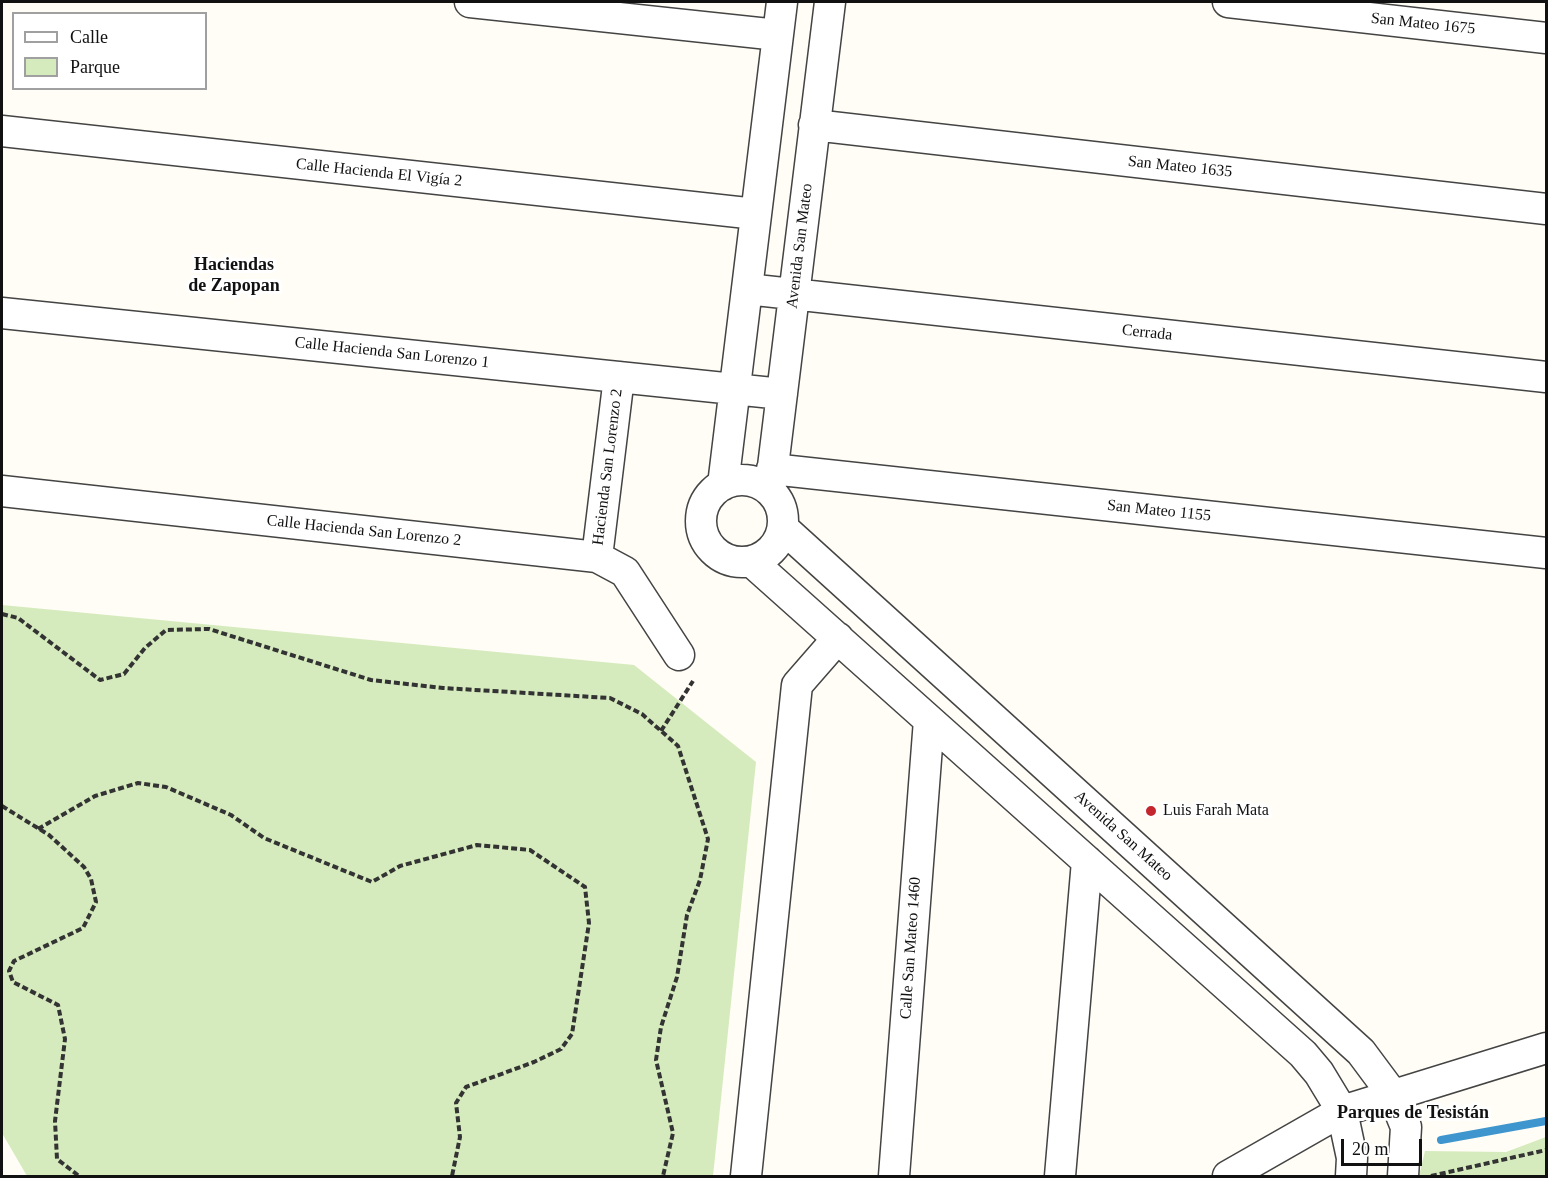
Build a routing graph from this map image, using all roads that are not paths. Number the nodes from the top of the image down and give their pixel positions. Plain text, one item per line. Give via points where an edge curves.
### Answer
1 (470, 2) edge
2 (782, 2) edge
3 (830, 2) edge
4 (1228, 2) edge
5 (778, 35) junction
6 (1546, 38) edge
7 (770, 102) junction
8 (815, 118) junction
9 (2, 131) edge
10 (1546, 209) edge
11 (756, 214) junction
12 (747, 289) junction
13 (794, 294) junction
14 (2, 313) edge
15 (619, 377) junction
16 (1546, 377) edge
17 (735, 389) junction
18 (782, 394) junction
19 (771, 480) junction
20 (723, 485) junction
21 (2, 491) edge
22 (783, 528) junction
23 (1546, 553) edge
24 (597, 557) junction
25 (752, 562) junction
26 (838, 638) junction
27 (679, 655) road end
28 (929, 720) junction
29 (1087, 861) junction
30 (1546, 1048) edge
31 (1393, 1095) junction
32 (1342, 1111) junction
33 (746, 1176) edge
34 (894, 1176) edge
35 (1060, 1176) edge
36 (1228, 1176) edge
37 (1351, 1176) edge
38 (1402, 1176) edge

1 - 5 street
2 - 5 street
3 - 8 street, Avenida San Mateo
4 - 6 street, San Mateo 1675
5 - 7 street
7 - 8 street, San Mateo 1635
7 - 11 street
8 - 10 street, San Mateo 1635
8 - 13 street, Avenida San Mateo
9 - 11 street, Calle Hacienda El Vigía 2
11 - 12 street
12 - 13 street, Cerrada
12 - 17 street
13 - 16 street, Cerrada
13 - 18 street, Avenida San Mateo
14 - 15 street, Calle Hacienda San Lorenzo 1
15 - 17 street, Calle Hacienda San Lorenzo 1
15 - 24 street, Hacienda San Lorenzo 2
17 - 18 street, Calle Hacienda San Lorenzo 1
17 - 20 street
18 - 19 street, Avenida San Mateo
19 - 20 street
19 - 22 street
19 - 23 street, San Mateo 1155
20 - 25 street via 703,507 703,536 723,558
21 - 24 street, Calle Hacienda San Lorenzo 2
22 - 25 street via 778,543 767,555
22 - 31 street, Avenida San Mateo via 1361,1052
24 - 27 street, Calle Hacienda San Lorenzo 2 via 626,572
25 - 26 street
26 - 28 street
26 - 33 street via 797,685
28 - 29 street
28 - 34 street, Calle San Mateo 1460
29 - 32 street via 1303,1054 1319,1072
29 - 35 street
30 - 31 street
31 - 32 street
31 - 38 street, Avenida San Mateo via 1406,1127
32 - 36 street
32 - 37 street via 1352,1158

